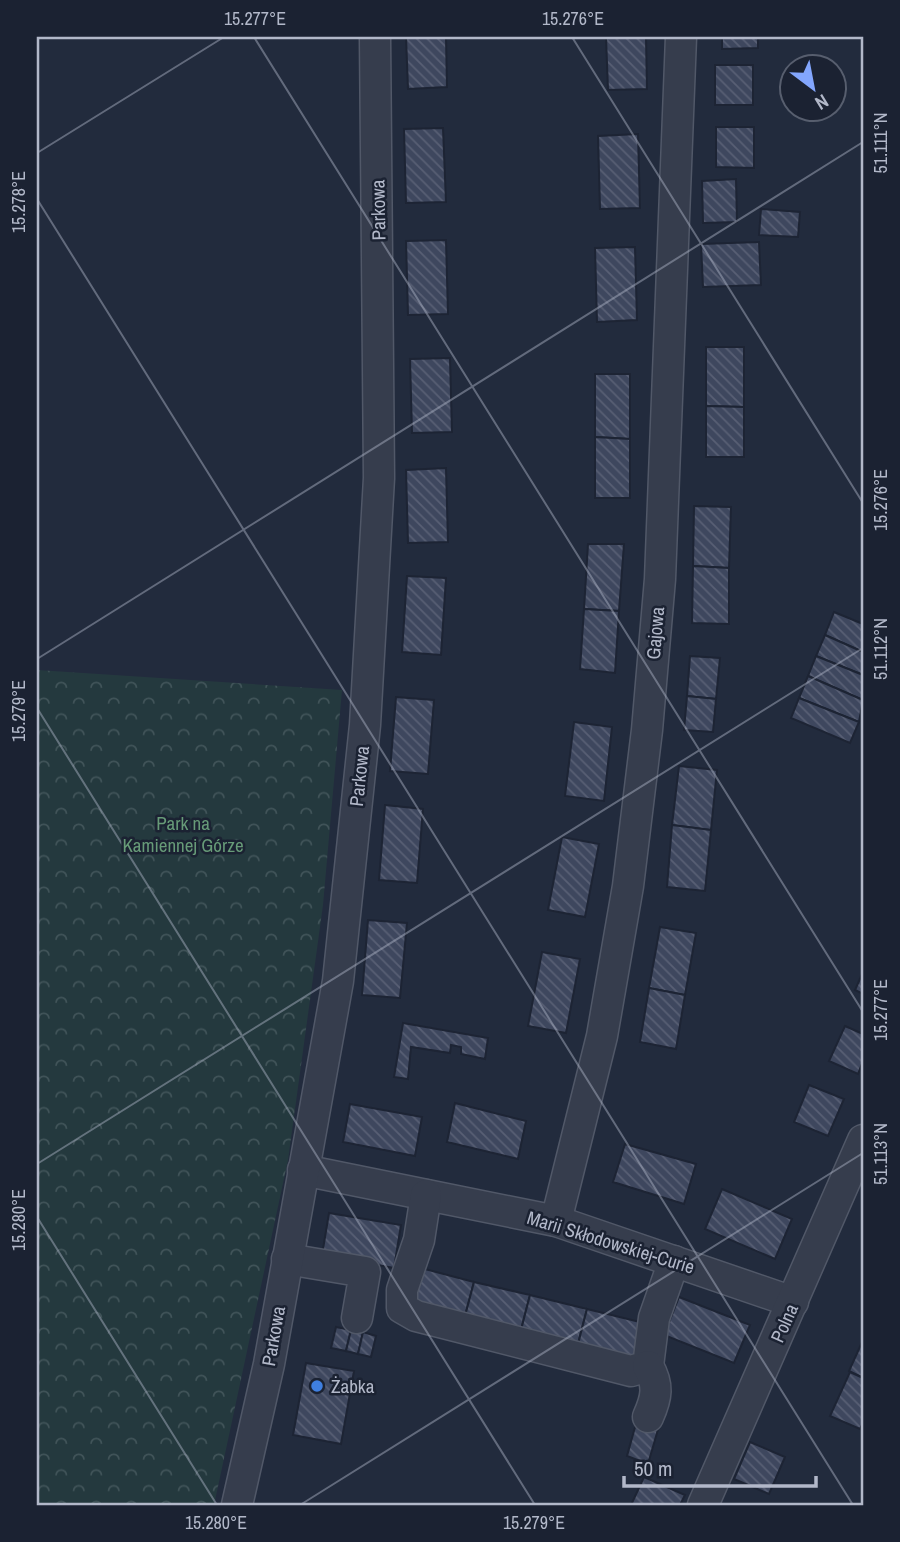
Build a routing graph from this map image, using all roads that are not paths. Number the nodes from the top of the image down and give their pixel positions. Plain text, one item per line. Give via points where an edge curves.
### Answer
1 (375, 37) edge
2 (681, 37) edge
3 (861, 1152) edge
4 (303, 1170) junction
5 (426, 1195) junction
6 (556, 1221) junction
7 (287, 1259) junction
8 (674, 1261) junction
9 (793, 1302) junction
10 (357, 1318) dead end
11 (648, 1366) junction
12 (648, 1417) dead end
13 (237, 1505) edge
14 (704, 1505) edge

1 - 4 street, Parkowa via 379,478 365,725 338,981
2 - 6 street, Gajowa via 660,579 648,730 602,1036
3 - 9 street, Polna
4 - 5 street, Marii Skłodowskiej-Curie
4 - 7 street, Parkowa
5 - 6 street, Marii Skłodowskiej-Curie
5 - 11 street via 419,1240 401,1290 402,1308 416,1316 631,1371
6 - 8 street, Marii Skłodowskiej-Curie
7 - 10 street via 365,1272
7 - 13 street, Parkowa
8 - 9 street, Marii Skłodowskiej-Curie
8 - 11 street via 654,1318
9 - 14 street, Polna
11 - 12 street via 656,1379 656,1398

